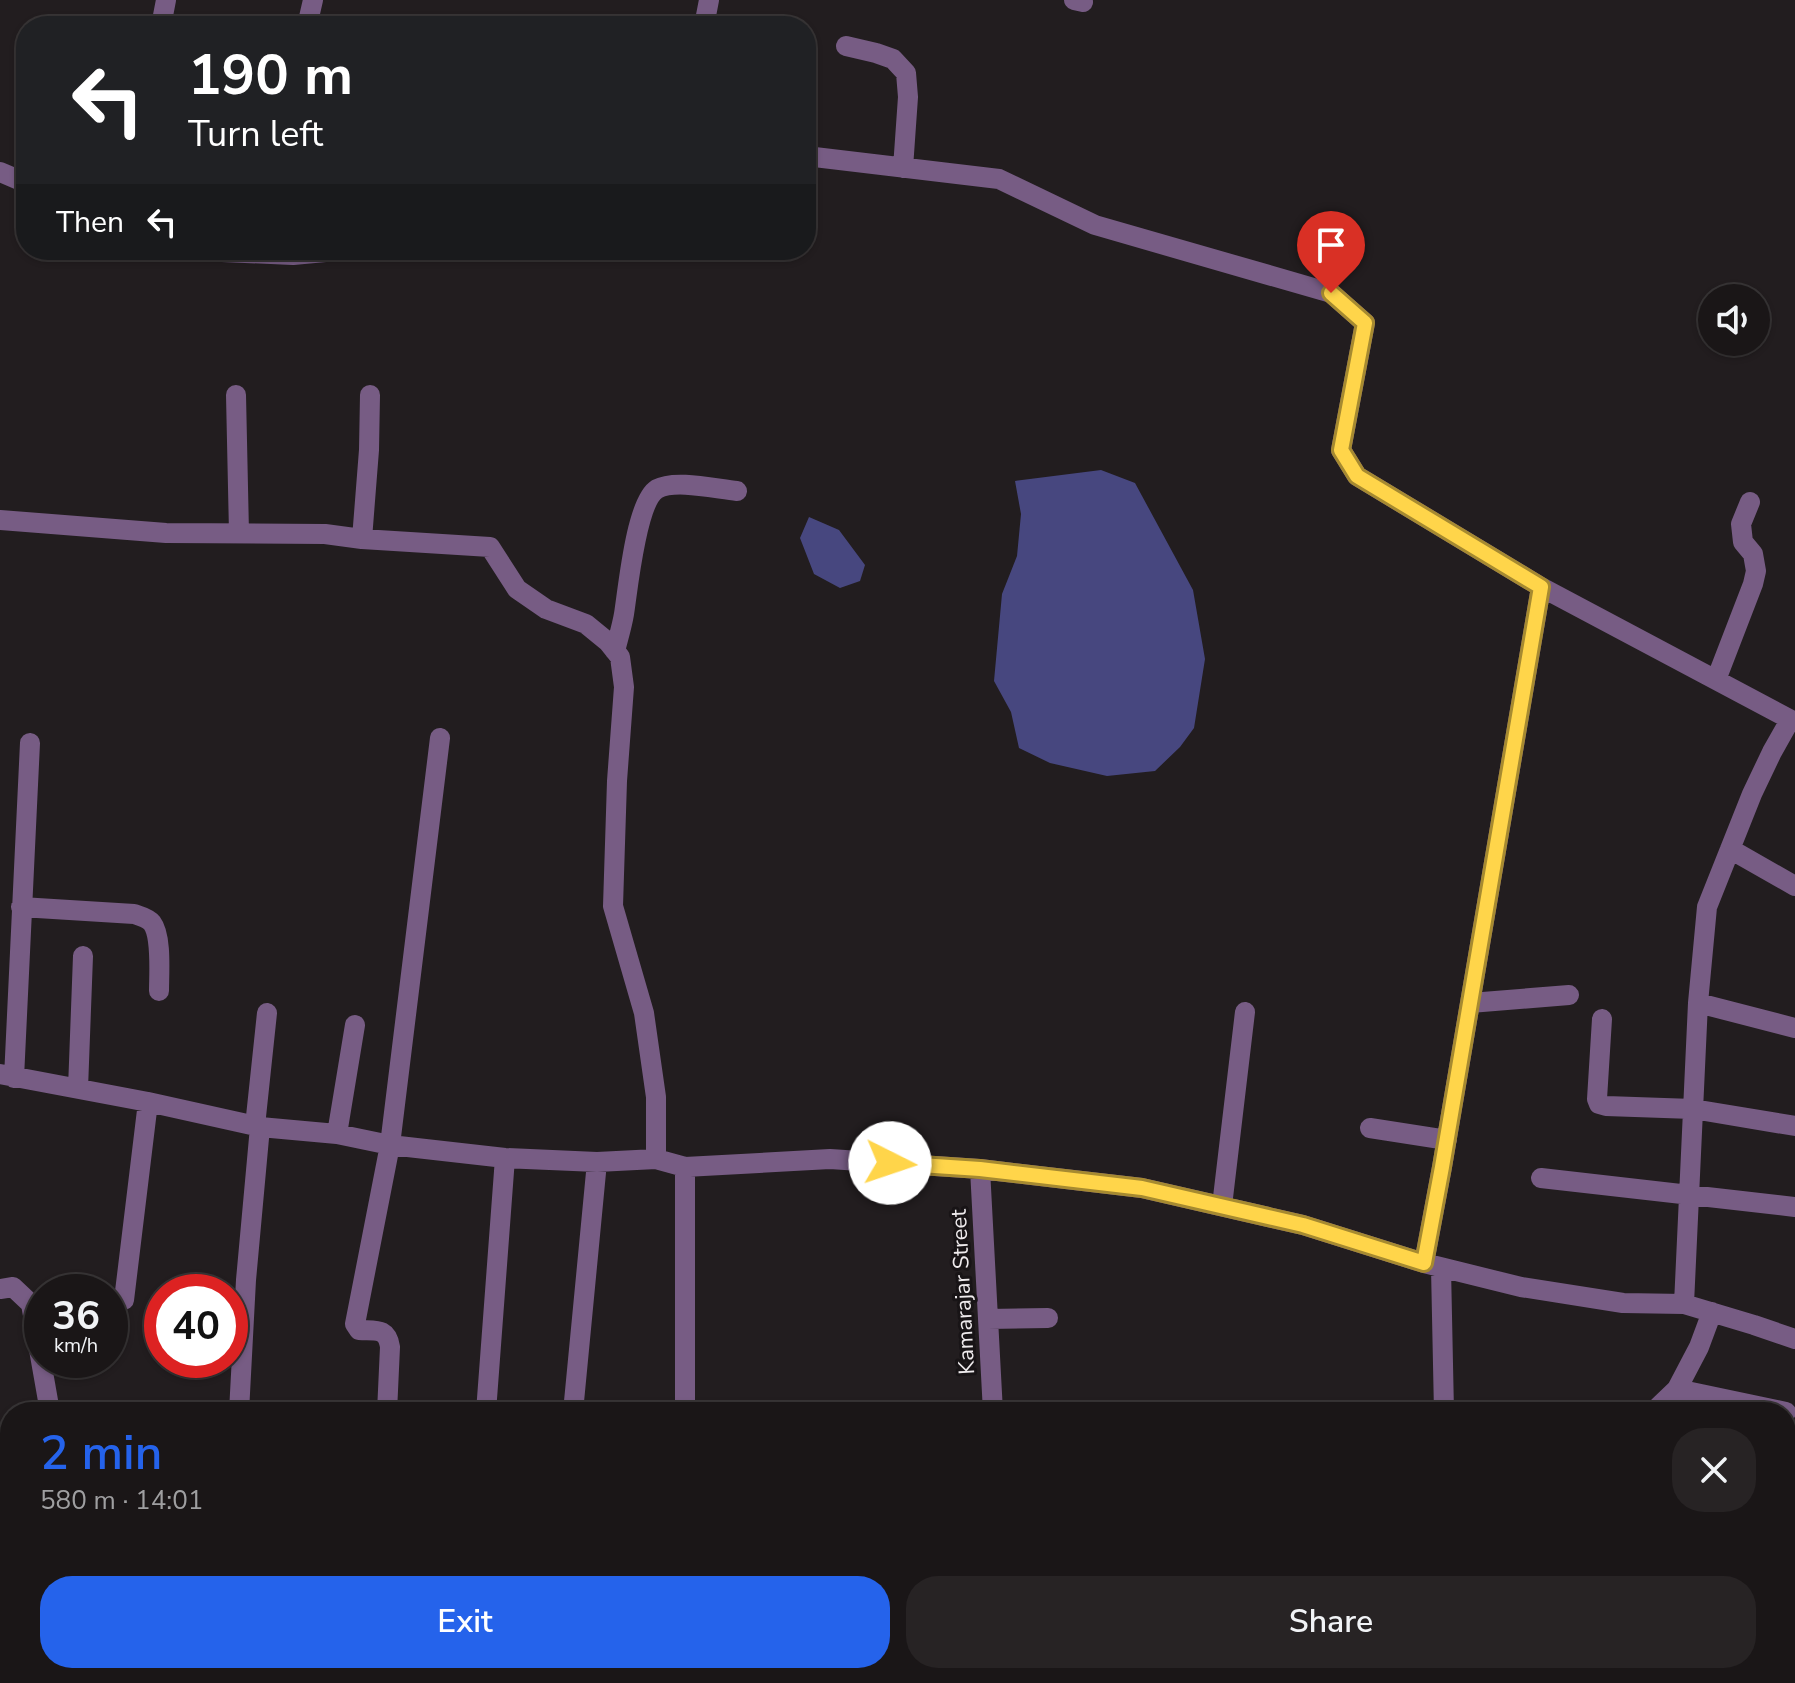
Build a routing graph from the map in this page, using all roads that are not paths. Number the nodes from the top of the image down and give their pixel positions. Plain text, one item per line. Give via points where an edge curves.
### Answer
1 (846, 46) dead end
2 (816, 157) edge
3 (903, 168) junction
4 (236, 395) dead end
5 (370, 395) dead end
6 (737, 491) dead end
7 (1750, 502) dead end
8 (0, 520) edge
9 (239, 533) junction
10 (362, 539) junction
11 (1541, 587) junction
12 (615, 651) junction
13 (1716, 680) junction
14 (1793, 721) edge
15 (440, 738) dead end
16 (30, 743) dead end
17 (1730, 849) junction
18 (1795, 886) edge
19 (21, 907) junction
20 (83, 956) dead end
21 (159, 991) dead end
22 (1569, 995) dead end
23 (1470, 1003) junction
24 (1698, 1003) junction
25 (1245, 1012) dead end
26 (267, 1013) dead end
27 (1602, 1019) dead end
28 (355, 1025) dead end
29 (1795, 1028) edge
30 (7, 1076) edge
31 (78, 1089) junction
32 (148, 1102) junction
33 (1693, 1109) junction
34 (257, 1126) junction
35 (1795, 1126) edge
36 (1370, 1128) dead end
37 (337, 1134) junction
38 (1447, 1140) junction
39 (390, 1145) junction
40 (505, 1158) junction
41 (656, 1159) junction
42 (597, 1162) junction
43 (685, 1167) junction
44 (980, 1169) junction
45 (1541, 1178) dead end
46 (1690, 1196) junction
47 (1222, 1206) junction
48 (1795, 1207) edge
49 (1432, 1266) junction
50 (127, 1274) edge
51 (0, 1289) edge
52 (1684, 1304) junction
53 (1712, 1312) junction
54 (1048, 1318) dead end
55 (988, 1319) junction
56 (1795, 1339) edge
57 (1677, 1389) junction
58 (48, 1402) edge
59 (240, 1402) edge
60 (387, 1402) edge
61 (487, 1402) edge
62 (574, 1402) edge
63 (685, 1402) edge
64 (992, 1402) edge
65 (1443, 1402) edge
66 (1663, 1402) edge
67 (1739, 1402) edge

1 - 3 street via 893,59 906,73
2 - 3 street
3 - 11 street via 999,179 1095,225 1331,293 1365,323 1341,450 1357,476
4 - 9 street
5 - 10 street
6 - 12 street via 674,484 655,490 645,503
7 - 13 street via 1741,524 1756,571
8 - 9 street
9 - 10 street
10 - 12 street via 490,547 517,589 546,609 586,624
11 - 13 street
11 - 23 street
12 - 41 street via 624,687 613,906 644,1013 656,1097
13 - 14 street
14 - 17 street via 1772,752
15 - 39 street
16 - 19 street
17 - 18 street
17 - 24 street via 1707,907
19 - 21 street via 145,918 153,924 157,940
19 - 30 street
20 - 31 street
22 - 23 street
23 - 38 street
24 - 29 street
24 - 33 street
25 - 47 street
26 - 34 street
27 - 33 street via 1599,1104
28 - 37 street
30 - 31 street
31 - 32 street
32 - 34 street
32 - 50 street
33 - 35 street
33 - 46 street
34 - 37 street
34 - 59 street
36 - 38 street
37 - 39 street
38 - 49 street
39 - 40 street
39 - 60 street via 355,1324 359,1330 388,1337
40 - 42 street
40 - 61 street
41 - 42 street
41 - 43 street
42 - 62 street
43 - 44 street via 830,1159
43 - 63 street
44 - 47 street via 1142,1188
44 - 55 street, Kamarajar Street
45 - 46 street
46 - 48 street
46 - 52 street
47 - 49 street
49 - 52 street via 1561,1295
49 - 65 street
51 - 58 street via 13,1287 31,1304
52 - 53 street
53 - 56 street
53 - 57 street
54 - 55 street
55 - 64 street, Kamarajar Street
57 - 66 street
57 - 67 street

